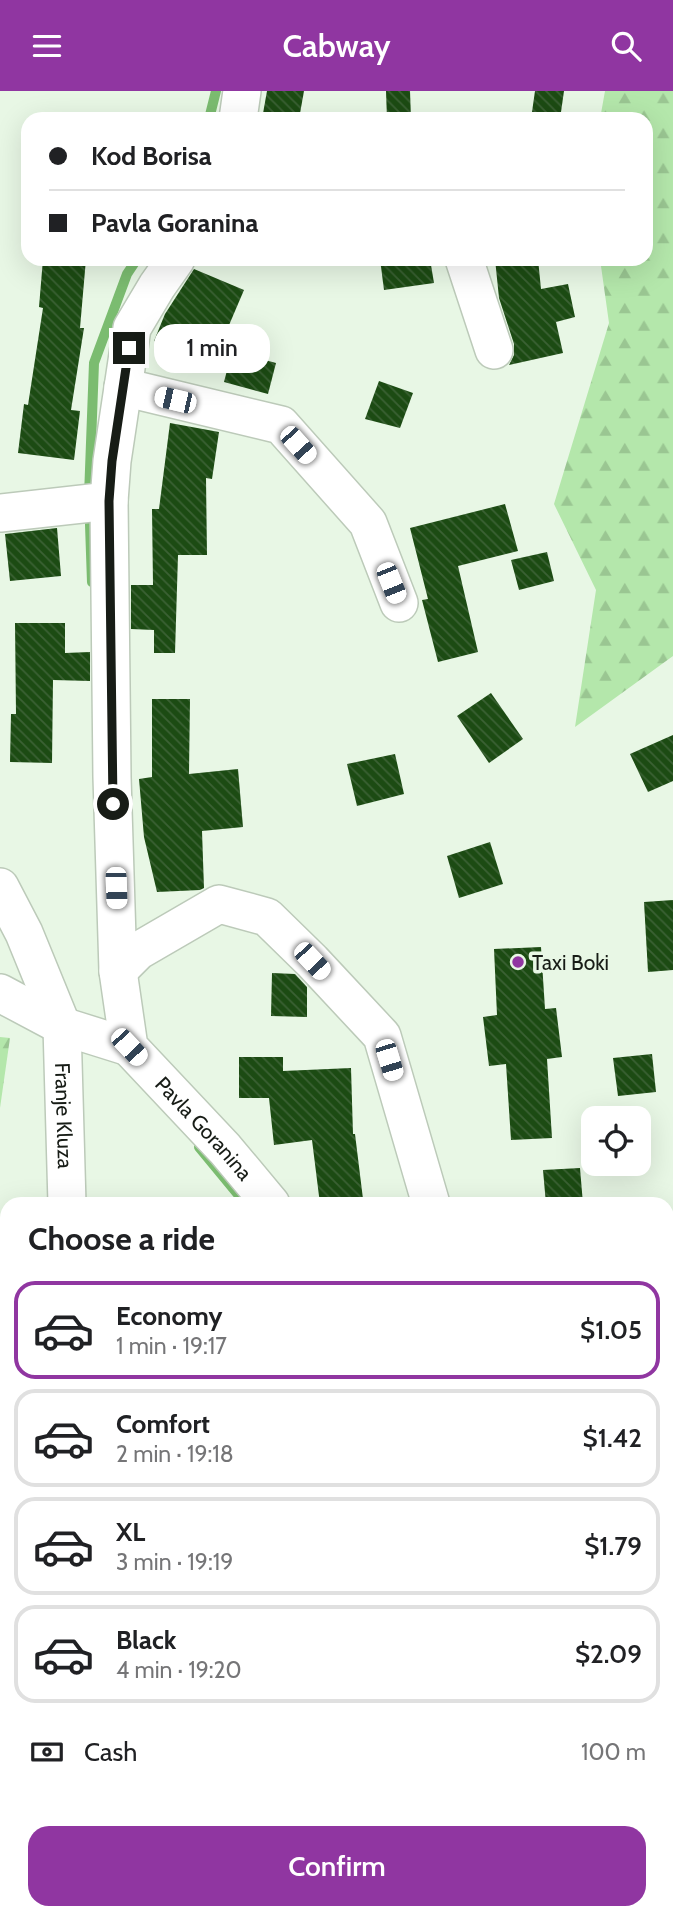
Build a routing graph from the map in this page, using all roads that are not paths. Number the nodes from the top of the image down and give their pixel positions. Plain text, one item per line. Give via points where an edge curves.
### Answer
1 (242, 91) edge
2 (239, 112) edge
3 (171, 266) edge
4 (466, 266) edge
5 (494, 350) dead end
6 (122, 387) junction
7 (109, 501) junction
8 (0, 513) edge
9 (399, 603) dead end
10 (0, 887) edge
11 (118, 971) junction
12 (0, 993) edge
13 (62, 1025) junction
14 (129, 1047) junction
15 (67, 1197) edge
16 (265, 1197) edge
17 (429, 1197) edge

1 - 2 street
3 - 6 street via 132,328
4 - 5 street
6 - 7 street
6 - 9 street via 281,425 368,523
7 - 8 street
7 - 11 street
10 - 13 street
11 - 14 street
11 - 17 street via 138,951 219,904 267,917 382,1037
12 - 13 street
13 - 14 street
13 - 15 street, Franje Kluza
14 - 16 street, Pavla Goranina

